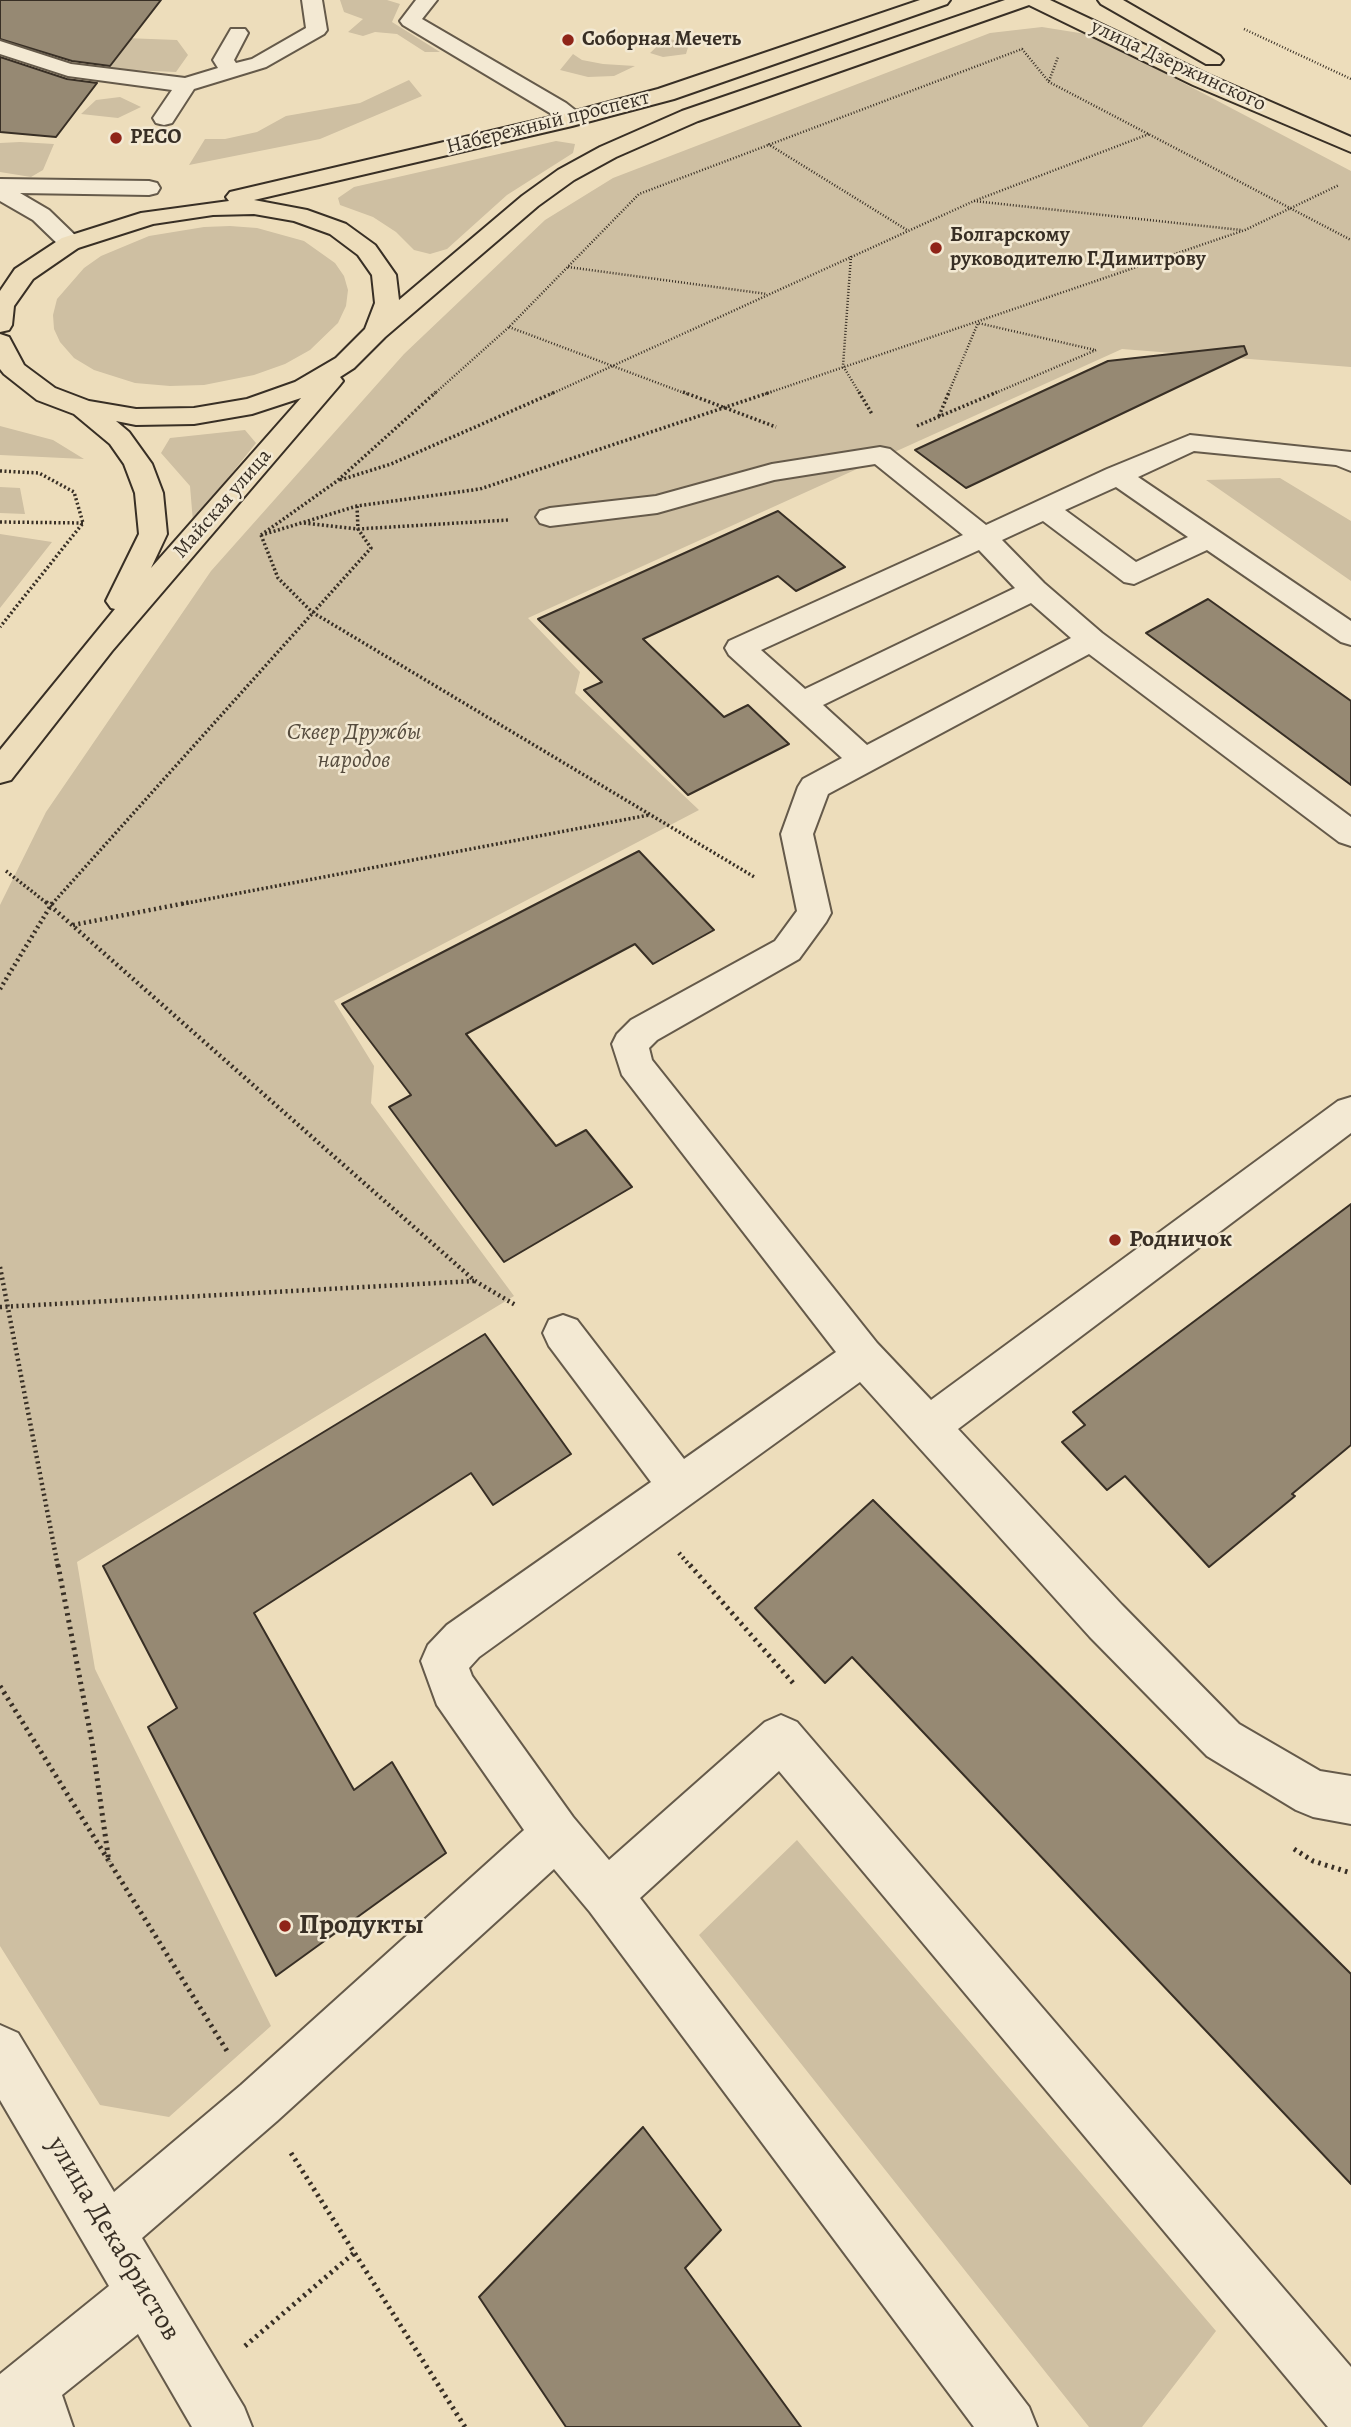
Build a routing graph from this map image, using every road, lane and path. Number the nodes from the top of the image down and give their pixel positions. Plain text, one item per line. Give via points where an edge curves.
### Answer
1 (312, 0) edge
2 (427, 0) edge
3 (940, 0) edge
4 (1024, 0) edge
5 (1034, 0) edge
6 (1108, 0) edge
7 (1242, 28) dead end
8 (238, 33) dead end
9 (0, 47) edge
10 (231, 71) junction
11 (1351, 79) edge
12 (186, 85) junction
13 (164, 118) dead end
14 (572, 119) junction
15 (1324, 131) junction
16 (1150, 134) junction
17 (768, 144) junction
18 (1351, 145) edge
19 (1339, 186) dead end
20 (0, 188) edge
21 (149, 188) dead end
22 (974, 201) junction
23 (1291, 208) junction
24 (149, 218) junction
25 (908, 230) junction
26 (1245, 230) junction
27 (1351, 240) edge
28 (70, 243) junction
29 (851, 255) junction
30 (0, 263) edge
31 (568, 267) junction
32 (768, 294) junction
33 (978, 323) junction
34 (0, 325) edge
35 (509, 327) junction
36 (376, 332) junction
37 (0, 342) edge
38 (345, 363) junction
39 (614, 366) junction
40 (843, 366) junction
41 (0, 394) edge
42 (46, 394) junction
43 (723, 407) junction
44 (83, 408) junction
45 (939, 416) junction
46 (786, 431) dead end
47 (884, 447) junction
48 (1351, 463) edge
49 (0, 471) edge
50 (1117, 475) junction
51 (337, 481) junction
52 (357, 506) junction
53 (1045, 509) junction
54 (551, 517) joint
55 (0, 522) edge
56 (83, 523) junction
57 (302, 523) junction
58 (358, 529) junction
59 (261, 535) junction
60 (982, 536) junction
61 (1208, 538) junction
62 (1034, 590) junction
63 (312, 612) junction
64 (0, 627) edge
65 (1351, 635) edge
66 (1091, 640) junction
67 (101, 644) junction
68 (802, 703) junction
69 (864, 760) junction
70 (0, 772) edge
71 (650, 814) junction
72 (1351, 834) edge
73 (6, 872) dead end
74 (51, 906) junction
75 (814, 913) junction
76 (72, 925) junction
77 (0, 989) edge
78 (1351, 1112) edge
79 (0, 1268) edge
80 (0, 1307) edge
81 (9, 1307) junction
82 (563, 1333) dead end
83 (863, 1356) junction
84 (928, 1427) junction
85 (680, 1487) junction
86 (1351, 1800) edge
87 (556, 1834) junction
88 (109, 1864) dead end
89 (607, 1895) junction
90 (0, 2051) edge
91 (108, 2232) junction
92 (354, 2253) dead end
93 (145, 2293) junction
94 (212, 2406) edge
95 (25, 2408) edge
96 (1351, 2410) edge
97 (1009, 2427) edge

1 - 10 street via 317,30 258,63
2 - 14 street via 410,21
3 - 14 main road, Набережный проспект via 679,90
4 - 36 main road, Набережный проспект via 643,134 566,175 530,201
5 - 15 main road, улица Дзержинского via 1201,80
6 - 15 main road, улица Дзержинского via 1231,70
7 - 11 path
8 - 10 street via 223,60
9 - 12 street via 68,70
10 - 12 street
12 - 13 street
14 - 24 main road, Набережный проспект
15 - 18 main road, улица Дзержинского
16 - 17 path via 1049,82 1022,50
16 - 22 path
16 - 23 path
17 - 25 path
17 - 31 path via 639,194
19 - 23 path
20 - 21 street
20 - 28 street via 41,215
22 - 25 path
22 - 26 path
23 - 26 path
23 - 27 path
24 - 28 main road
24 - 36 main road via 254,207 299,215 338,229 367,250 384,275 387,303
25 - 29 path
26 - 33 path
28 - 30 main road
28 - 34 main road via 24,274 2,306
29 - 32 path
29 - 40 path
31 - 32 path
31 - 35 path
32 - 39 path
33 - 40 path
33 - 45 path
33 - 45 path via 1096,350
35 - 39 path
35 - 51 path
36 - 38 main road, Набережный проспект
37 - 42 main road via 13,369
38 - 44 main road via 304,388 251,407 194,416 136,417
38 - 67 main road, Майская улица
39 - 43 path
39 - 51 path via 391,464
40 - 43 path
40 - 47 path
41 - 42 main road
42 - 44 main road
43 - 46 path
43 - 52 path via 480,489
44 - 67 main road, Майская улица via 120,438 138,464 149,493 153,534
45 - 47 path
47 - 54 street via 657,504
47 - 60 street
48 - 50 street via 1343,458 1190,443
49 - 56 path via 38,473 74,492
50 - 53 street
50 - 61 street
51 - 59 path
52 - 57 path
52 - 58 path
53 - 60 street
53 - 61 street via 1133,575
54 - 58 path
55 - 56 path
56 - 64 path
57 - 58 path
57 - 59 path
58 - 63 path via 371,548
59 - 63 path via 278,578
60 - 62 street
60 - 68 street via 740,648
61 - 65 street
62 - 66 street
62 - 68 street
63 - 71 path
63 - 74 path
66 - 69 street
66 - 72 street
67 - 70 main road, Майская улица
68 - 69 street
69 - 75 street via 814,786 797,834
71 - 75 path
71 - 76 path
73 - 74 path
74 - 76 path
74 - 77 path
75 - 83 street via 788,950 644,1030 630,1044 635,1065
76 - 81 path via 475,1281
78 - 84 street
79 - 81 path
80 - 81 path
81 - 88 path via 92,1742
82 - 85 street
83 - 84 street
83 - 85 street
84 - 86 street via 1105,1621 1223,1740 1313,1793
85 - 87 street via 463,1641 444,1661 453,1689
87 - 89 street
87 - 91 street via 259,2103
89 - 96 street via 781,1738
89 - 97 street
90 - 91 street, улица Декабристов
91 - 93 street, улица Декабристов
92 - 94 path
93 - 94 street, улица Декабристов
93 - 95 street

